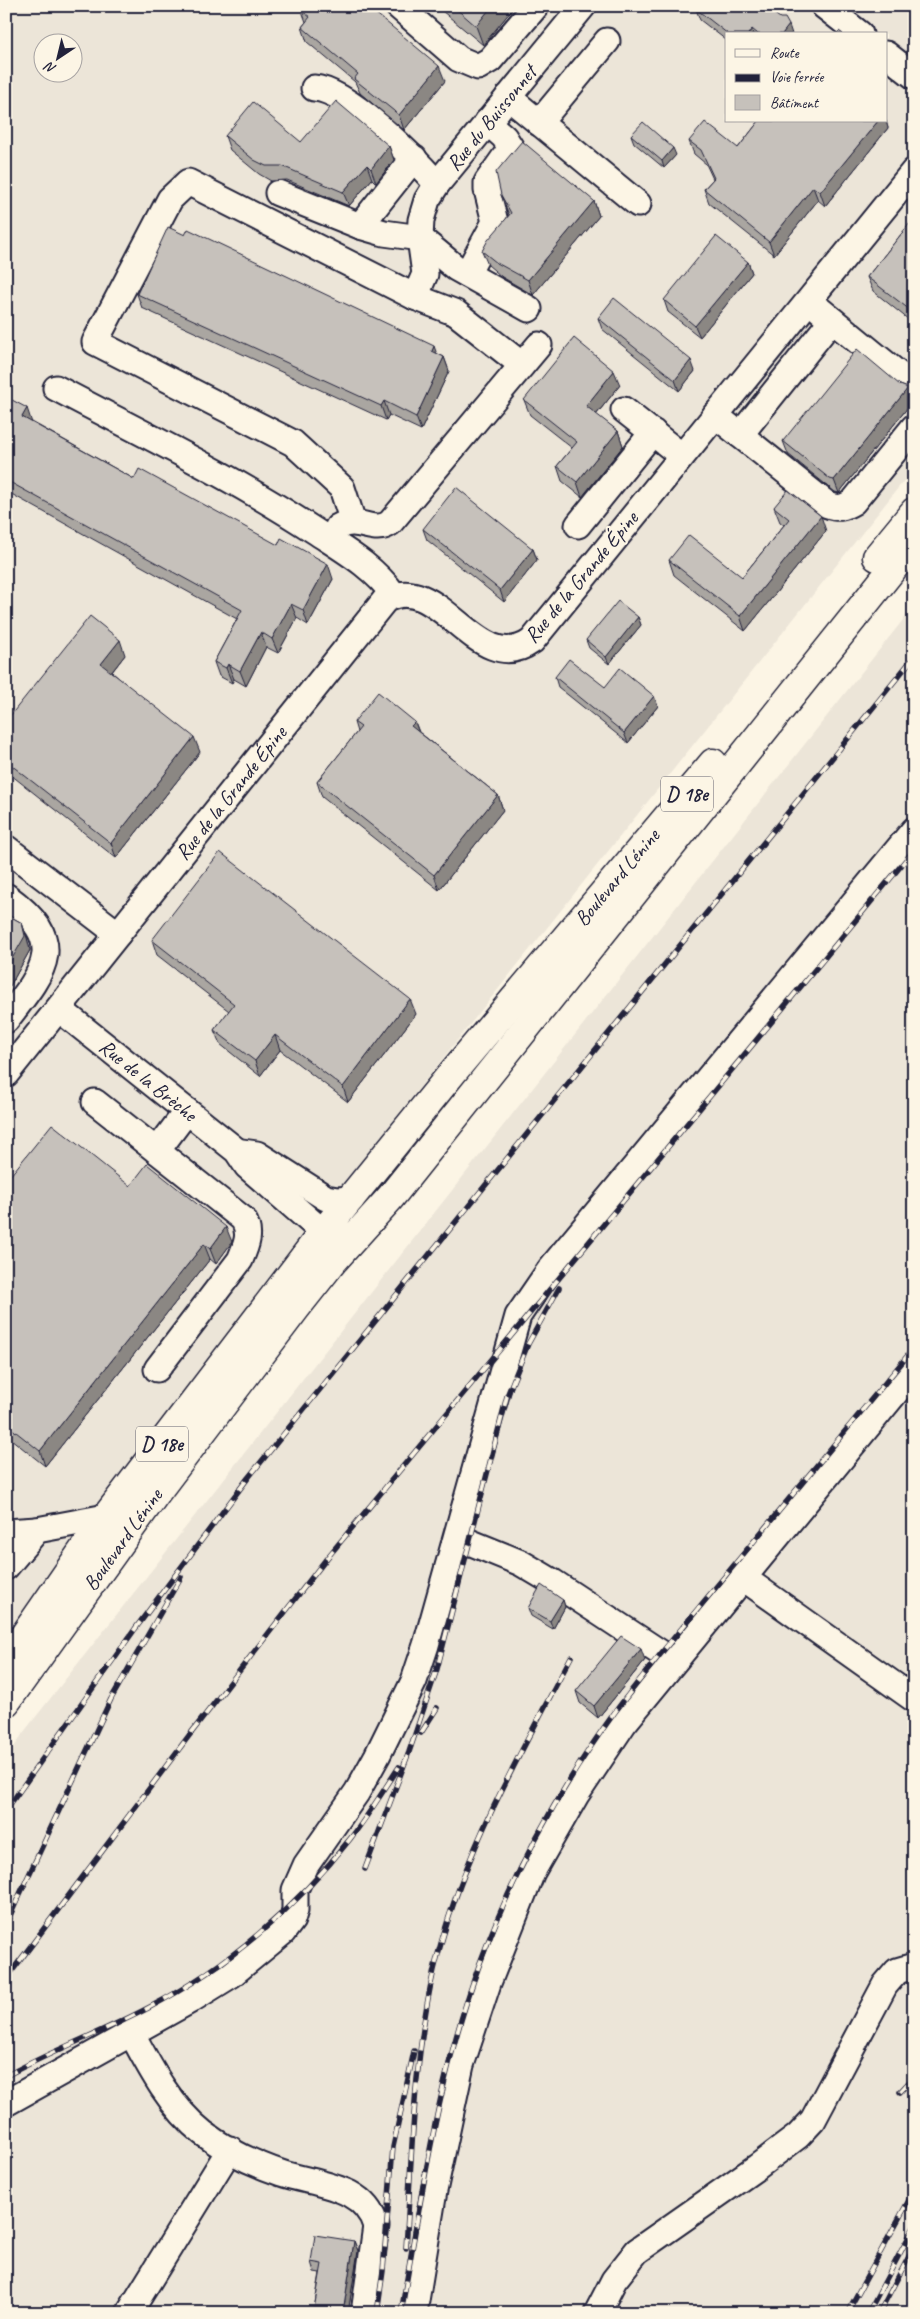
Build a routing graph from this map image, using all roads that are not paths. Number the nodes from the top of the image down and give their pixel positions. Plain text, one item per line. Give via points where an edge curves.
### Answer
1 (398, 6) edge
2 (536, 6) edge
3 (825, 6) edge
4 (576, 9) edge
5 (858, 32) edge
6 (607, 41) dead end
7 (888, 56) edge
8 (914, 76) edge
9 (314, 88) dead end
10 (508, 97) junction
11 (488, 122) junction
12 (539, 123) junction
13 (414, 158) junction
14 (914, 171) edge
15 (437, 184) junction
16 (278, 193) dead end
17 (638, 204) dead end
18 (360, 226) junction
19 (420, 238) junction
20 (467, 274) junction
21 (416, 297) junction
22 (809, 301) junction
23 (529, 309) dead end
24 (832, 320) junction
25 (539, 345) dead end
26 (522, 365) junction
27 (914, 387) edge
28 (56, 388) dead end
29 (624, 410) dead end
30 (715, 415) junction
31 (914, 427) edge
32 (653, 432) junction
33 (740, 435) junction
34 (682, 456) junction
35 (914, 512) edge
36 (353, 522) junction
37 (578, 524) dead end
38 (325, 538) junction
39 (914, 542) edge
40 (394, 595) junction
41 (914, 830) edge
42 (6, 848) edge
43 (6, 896) edge
44 (118, 934) junction
45 (59, 1009) junction
46 (6, 1020) edge
47 (6, 1074) edge
48 (95, 1102) dead end
49 (187, 1112) junction
50 (157, 1151) junction
51 (237, 1152) junction
52 (336, 1216) junction
53 (366, 1225) junction
54 (334, 1260) junction
55 (156, 1369) dead end
56 (914, 1370) edge
57 (106, 1517) junction
58 (37, 1530) junction
59 (6, 1532) edge
60 (457, 1537) junction
61 (6, 1568) edge
62 (742, 1577) junction
63 (673, 1661) junction
64 (6, 1662) edge
65 (914, 1699) edge
66 (6, 1702) edge
67 (914, 1966) edge
68 (132, 2034) junction
69 (6, 2103) edge
70 (230, 2149) junction
71 (130, 2313) edge
72 (364, 2313) edge
73 (414, 2313) edge
74 (597, 2313) edge

1 - 2 street via 459,59 478,67 490,60
3 - 5 street
4 - 10 street, Rue du Buissonnet
6 - 12 street
7 - 8 street
9 - 13 street via 325,89 347,102
10 - 11 street, Rue du Buissonnet
10 - 12 street
11 - 15 street, Rue du Buissonnet
11 - 20 street via 511,148 487,182 486,190 495,222
12 - 17 street
13 - 15 street
13 - 18 street
14 - 22 street, Rue de la Grande Épine
15 - 19 street, Rue du Buissonnet via 427,200
16 - 18 street
18 - 19 street
19 - 20 street
19 - 21 street, Rue du Buissonnet via 425,274
20 - 23 street
21 - 26 street via 456,313
21 - 36 street via 188,182 170,199 94,342 293,442 342,488
22 - 24 street
22 - 30 street, Rue de la Grande Épine
24 - 27 street
24 - 33 street
25 - 26 street
26 - 36 street via 390,523 379,528
28 - 38 street via 273,503
29 - 32 street
30 - 33 street
30 - 34 street, Rue de la Grande Épine
31 - 33 street via 853,502 843,508 828,505
32 - 34 street
32 - 37 street
34 - 40 street, Rue de la Grande Épine via 523,648 500,650 489,646 426,600 414,595
35 - 52 main road, Boulevard Lénine / D 18e via 699,780
36 - 38 street via 336,528
38 - 40 street via 371,569
39 - 53 main road, Boulevard Lénine / D 18e
40 - 44 street, Rue de la Grande Épine via 375,610
41 - 60 street via 551,1268 518,1316
42 - 44 street
43 - 46 street via 39,927 46,950 38,978
44 - 45 street, Rue de la Grande Épine
45 - 47 street, Rue de la Grande Épine
45 - 49 street, Rue de la Brèche
48 - 50 street
49 - 50 street
49 - 51 street, Rue de la Brèche
50 - 55 street via 243,1219 248,1226 248,1234 240,1260
51 - 52 street, Rue de la Brèche via 247,1166
51 - 52 street, Rue de la Brèche via 257,1154
52 - 53 street via 350,1233
52 - 54 street, Boulevard Lénine / D 18e
52 - 57 main road, Boulevard Lénine / D 18e
53 - 54 main road, Boulevard Lénine / D 18e
54 - 66 main road, Boulevard Lénine / D 18e via 156,1493
56 - 62 street
57 - 58 street
57 - 64 main road, Boulevard Lénine / D 18e
58 - 59 street
58 - 61 street
60 - 63 street via 521,1563
60 - 68 street via 414,1681 357,1792 306,1865 295,1890 292,1920 268,1946 231,1974
62 - 63 street
62 - 65 street
63 - 73 street via 624,1723 576,1795 532,1872 506,1934 461,2065 434,2191
67 - 74 street via 897,1971 885,1985 813,2120 798,2136 757,2167 637,2251 614,2280
68 - 69 street
68 - 70 street via 179,2109 205,2134
70 - 71 street
70 - 72 street via 280,2172 344,2190 365,2205 376,2226

